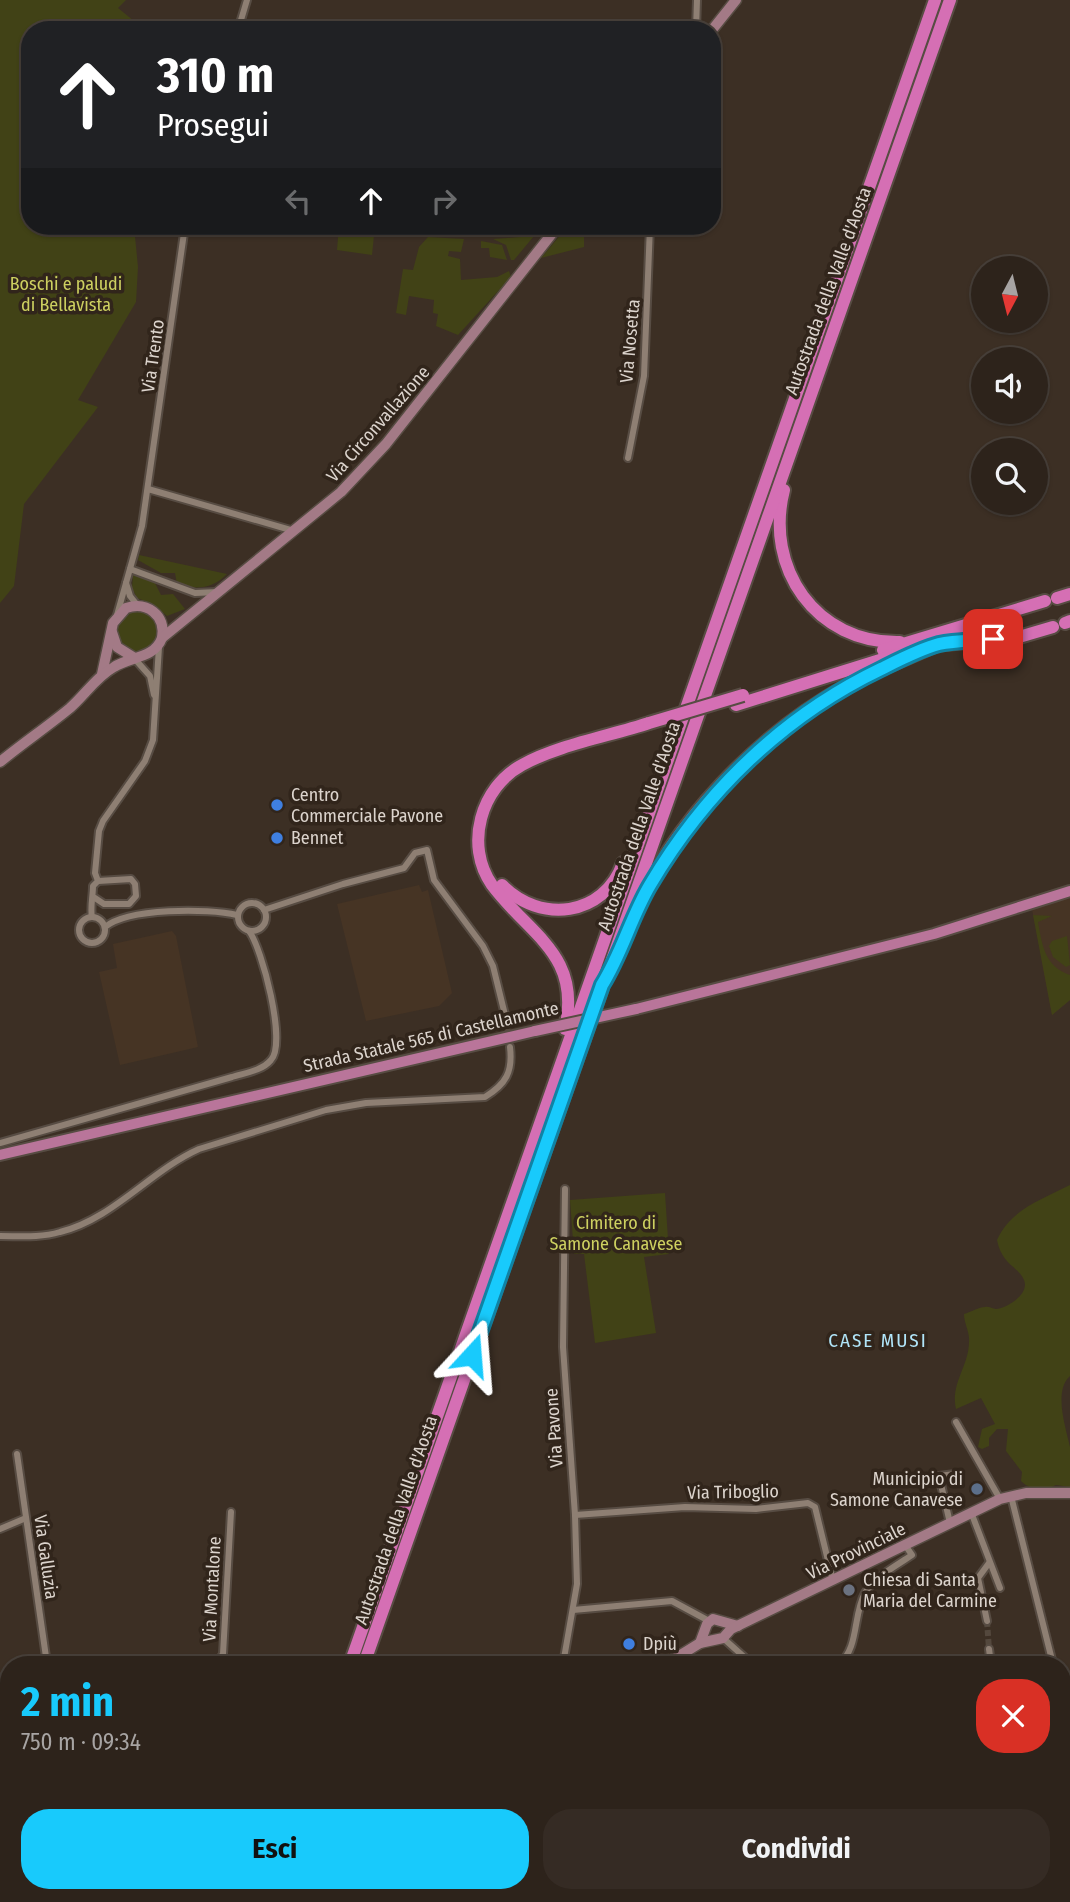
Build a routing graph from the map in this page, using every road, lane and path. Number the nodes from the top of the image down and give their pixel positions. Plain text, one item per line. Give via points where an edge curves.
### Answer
1 (247, 0) edge
2 (698, 0) edge
3 (736, 0) edge
4 (935, 0) edge
5 (950, 0) edge
6 (241, 21) edge
7 (697, 21) edge
8 (719, 21) edge
9 (184, 235) edge
10 (551, 235) edge
11 (650, 235) edge
12 (801, 419) junction
13 (628, 458) dead end
14 (148, 489) junction
15 (297, 531) junction
16 (130, 569) junction
17 (126, 582) junction
18 (220, 592) junction
19 (1070, 594) edge
20 (138, 606) junction
21 (192, 613) junction
22 (117, 615) junction
23 (159, 617) junction
24 (1062, 624) edge
25 (112, 628) junction
26 (161, 641) junction
27 (911, 641) junction
28 (939, 644) junction
29 (133, 657) junction
30 (102, 674) junction
31 (739, 700) junction
32 (156, 708) junction
33 (647, 729) junction
34 (0, 762) edge
35 (656, 789) junction
36 (97, 881) junction
37 (1070, 891) edge
38 (95, 898) junction
39 (264, 910) junction
40 (237, 915) junction
41 (92, 917) junction
42 (105, 927) junction
43 (249, 931) junction
44 (602, 985) junction
45 (506, 1019) tunnel mouth
46 (510, 1046) tunnel mouth
47 (540, 1117) junction
48 (0, 1143) edge
49 (0, 1155) edge
50 (565, 1189) dead end
51 (0, 1236) edge
52 (956, 1422) dead end
53 (17, 1454) dead end
54 (955, 1474) dead end
55 (1070, 1493) edge
56 (1012, 1496) junction
57 (1000, 1499) junction
58 (231, 1512) dead end
59 (971, 1513) junction
60 (575, 1515) junction
61 (26, 1518) junction
62 (950, 1523) junction
63 (0, 1529) edge
64 (905, 1545) junction
65 (989, 1560) junction
66 (834, 1581) junction
67 (1000, 1588) dead end
68 (573, 1610) junction
69 (987, 1621) tunnel mouth
70 (705, 1624) junction
71 (722, 1634) junction
72 (700, 1643) junction
73 (989, 1649) tunnel mouth
74 (46, 1656) edge
75 (222, 1656) edge
76 (353, 1656) edge
77 (367, 1656) edge
78 (564, 1656) edge
79 (679, 1656) edge
80 (744, 1656) edge
81 (846, 1656) edge
82 (989, 1656) edge
83 (1051, 1656) edge

1 - 6 street
2 - 7 street
3 - 8 main road
4 - 35 highway, Autostrada della Valle d'Aosta
5 - 12 highway, Autostrada della Valle d'Aosta
9 - 14 street, Via Trento
10 - 15 main road, Via Circonvallazione via 386,444
11 - 13 street, Via Nosetta via 643,376
12 - 27 highway via 777,525 792,578 812,606 842,628 877,640
12 - 44 highway, Autostrada della Valle d'Aosta
14 - 15 street
14 - 16 street, Via Trento
15 - 18 main road, Via Circonvallazione
16 - 17 street, Via Trento
16 - 18 street via 195,593
17 - 20 street
17 - 22 street, Via Trento
18 - 21 main road, Via Circonvallazione
19 - 27 highway
20 - 22 main road
20 - 23 main road via 150,608
21 - 23 main road, Via Circonvallazione via 175,620
21 - 26 main road, Via Circonvallazione
22 - 25 main road
23 - 26 main road
24 - 28 highway via 1020,636
25 - 29 main road via 117,647
25 - 30 main road
26 - 29 main road, Via Circonvallazione via 151,653
26 - 32 street
27 - 31 highway
28 - 31 highway
28 - 44 highway via 836,693 782,731 733,775 668,856 642,898
29 - 30 main road, Via Circonvallazione
29 - 32 street via 150,676
30 - 34 main road, Via Circonvallazione via 69,708
31 - 33 highway, bridge
32 - 36 street via 153,740 145,761 99,831
33 - 35 highway via 529,768 510,781 488,819 492,868 509,891 538,908 572,909 592,902 621,870
33 - 47 highway via 524,764 500,782 482,814 478,843 487,876 545,940 566,981 568,1015
35 - 47 highway, Autostrada della Valle d'Aosta
36 - 38 street
36 - 38 street via 131,879 136,896 129,904 104,904
37 - 49 main road, Strada Statale 565 di Castellamonte, bridge via 934,934 636,1009
38 - 41 street
39 - 40 street via 250,902
39 - 43 street via 262,927
39 - 45 street via 404,868 415,853 427,850 434,880 493,966
40 - 42 street via 218,910 134,916 115,919
40 - 43 street
41 - 42 street
41 - 42 street via 79,926 84,941 101,940
43 - 48 street via 259,948 276,1019 277,1044 271,1061 232,1077
44 - 77 highway, Autostrada della Valle d'Aosta
46 - 51 street via 508,1077 485,1097 366,1103 326,1110 180,1157 85,1224 34,1237
47 - 76 highway, Autostrada della Valle d'Aosta
50 - 60 street, Via Pavone via 563,1347
52 - 57 street
53 - 61 street, Via Galluzia
54 - 62 street via 939,1476
55 - 56 main road, Via Provinciale
56 - 57 main road, Via Provinciale
56 - 83 street
57 - 59 main road, Via Provinciale
58 - 75 street, Via Montalone
59 - 62 main road, Via Provinciale
59 - 65 street
60 - 66 street, Via Triboglio via 808,1503 815,1507
60 - 68 street, Via Pavone
61 - 63 street
61 - 74 street, Via Galluzia
62 - 64 main road, Via Provinciale
64 - 66 main road, Via Provinciale
64 - 81 street via 912,1555 868,1589
65 - 67 street
65 - 69 street via 988,1569 978,1578
66 - 71 main road, Via Provinciale
68 - 70 street via 672,1601
68 - 78 street, Via Pavone
70 - 71 main road
70 - 71 main road, Via Provinciale via 716,1619
70 - 72 main road
71 - 72 main road, Via Provinciale
71 - 80 street
72 - 79 main road, Via Provinciale
73 - 82 street

